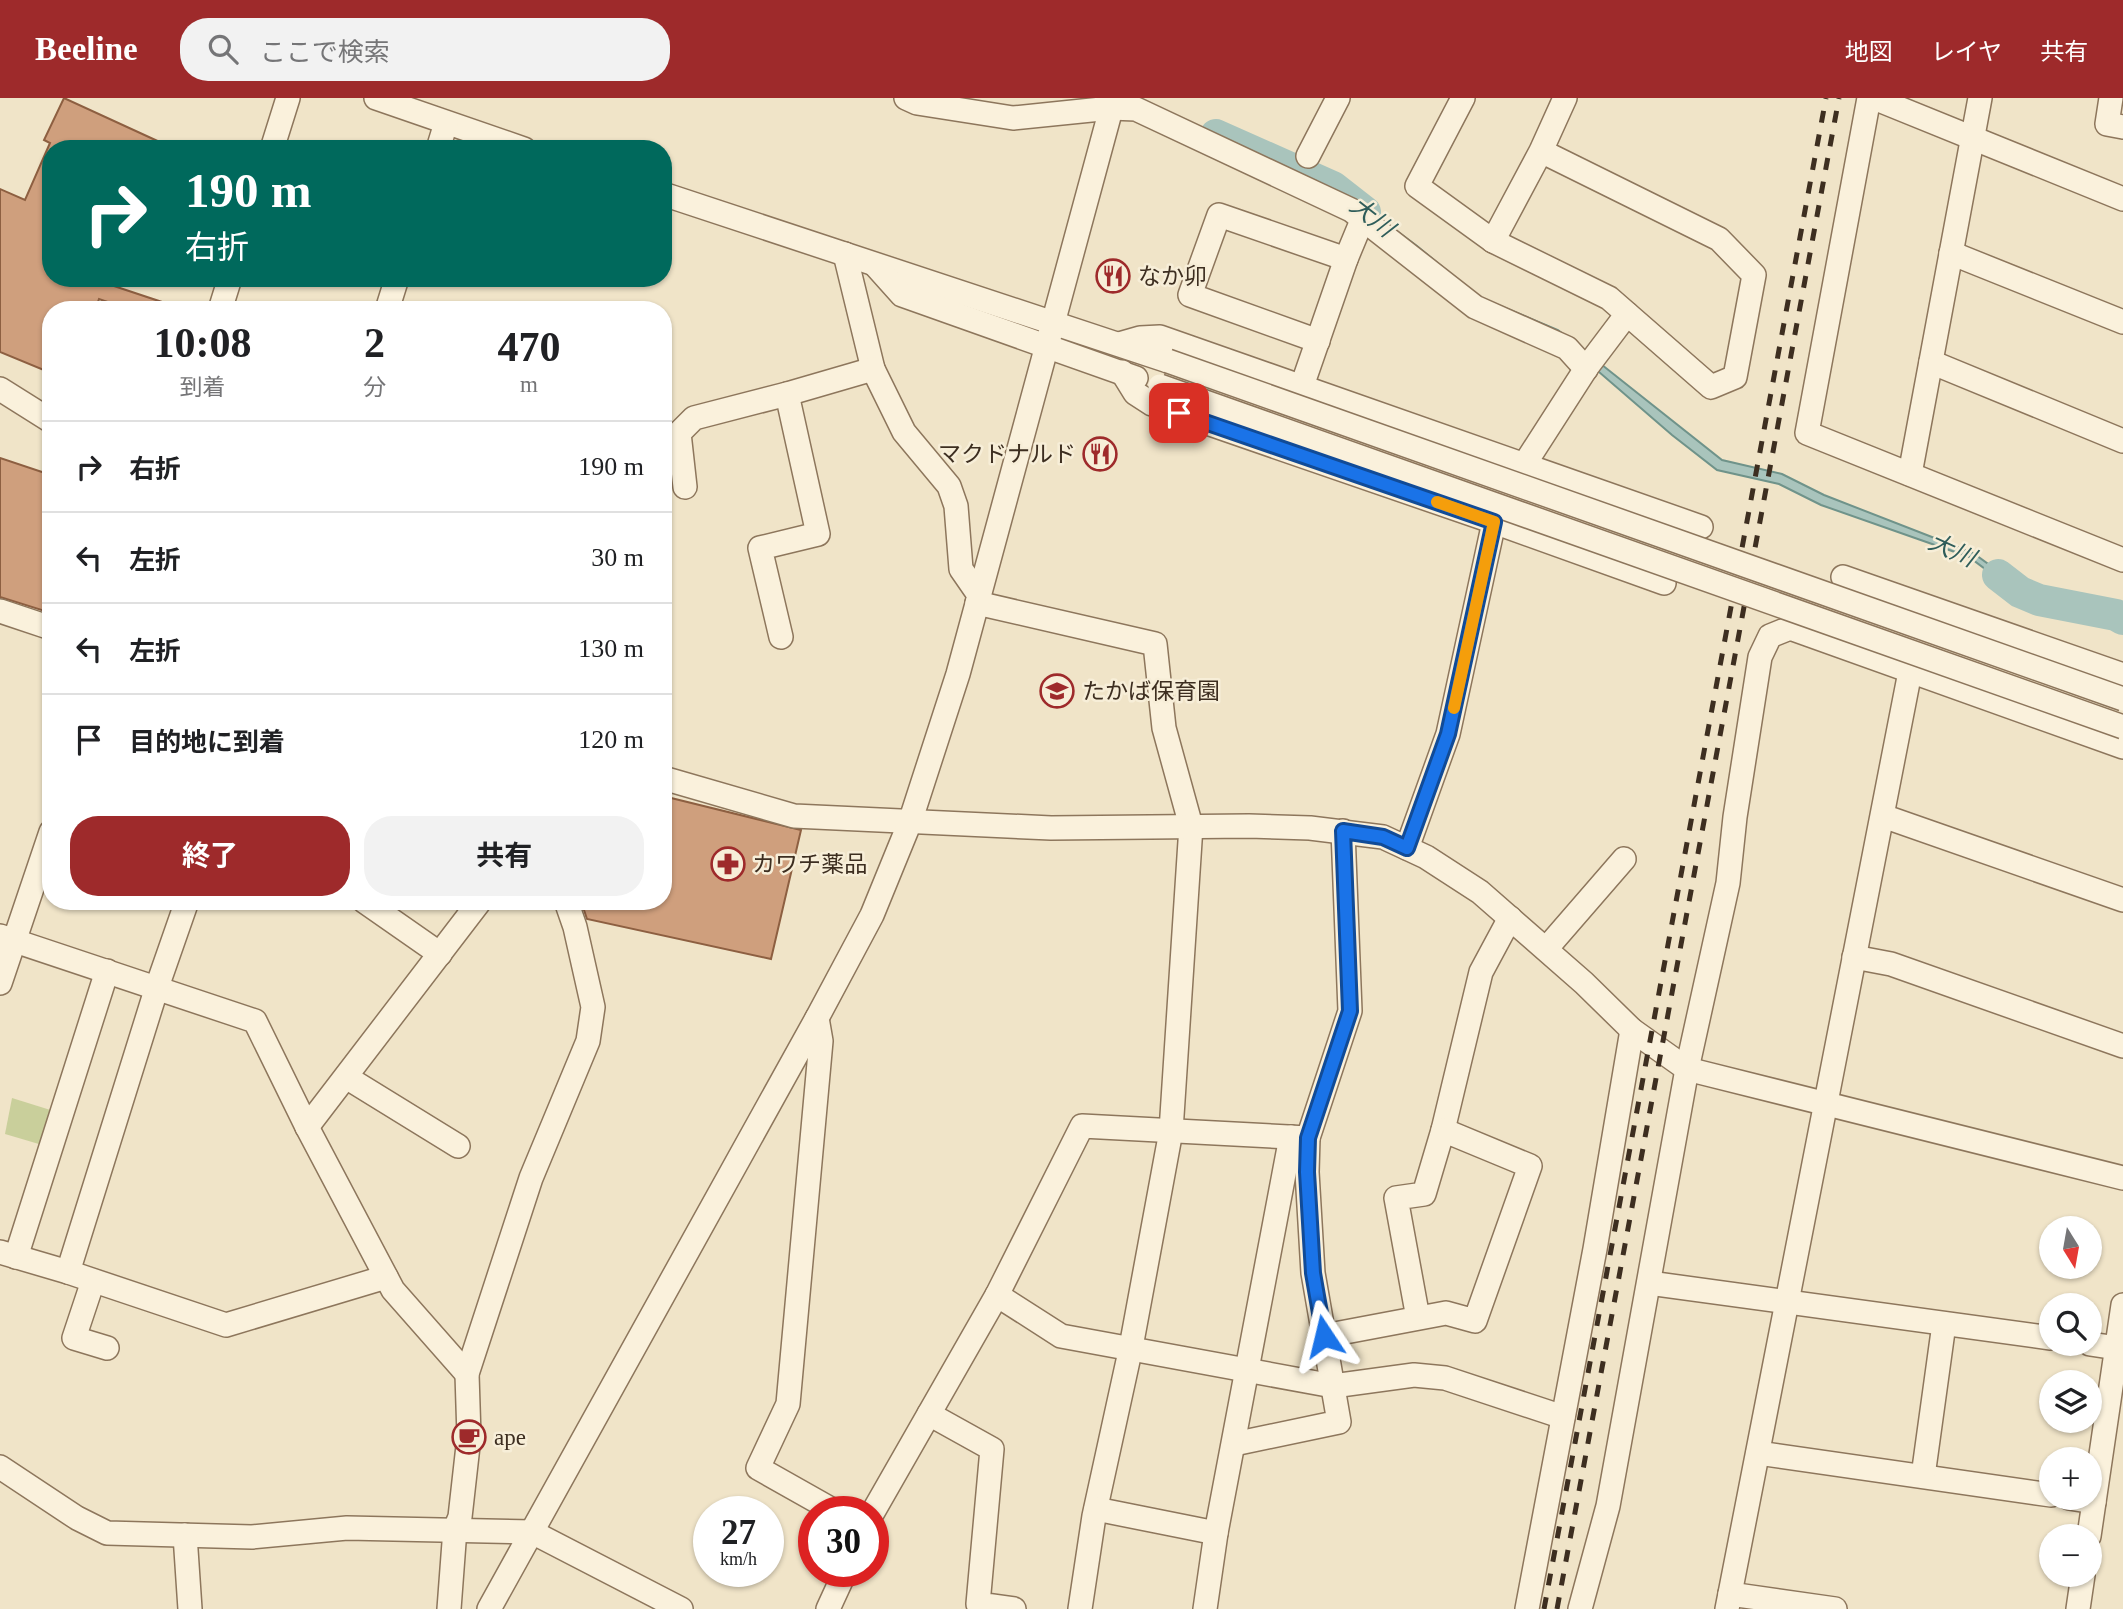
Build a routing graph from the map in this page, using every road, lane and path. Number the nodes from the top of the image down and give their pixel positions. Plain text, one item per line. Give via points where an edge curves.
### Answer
1 (288, 98) edge
2 (376, 98) edge
3 (906, 98) edge
4 (1338, 98) edge
5 (1463, 98) edge
6 (1564, 98) edge
7 (1871, 98) edge
8 (1980, 98) edge
9 (2111, 98) edge
10 (1112, 103) edge
11 (446, 123) junction
12 (2123, 127) edge
13 (1972, 137) junction
14 (275, 140) edge
15 (441, 140) edge
16 (497, 140) edge
17 (1541, 151) junction
18 (1308, 156) dead end
19 (672, 197) edge
20 (2123, 199) edge
21 (1363, 218) junction
22 (1493, 241) junction
23 (1951, 253) junction
24 (845, 254) junction
25 (1346, 260) junction
26 (1627, 314) junction
27 (2123, 322) edge
28 (1049, 334) junction
29 (1318, 341) junction
30 (1119, 344) junction
31 (1930, 362) junction
32 (1589, 364) junction
33 (873, 369) junction
34 (1122, 372) junction
35 (1301, 386) junction
36 (0, 388) edge
37 (787, 394) junction
38 (42, 415) edge
39 (2123, 441) edge
40 (1524, 466) junction
41 (1910, 474) junction
42 (685, 487) dead end
43 (1494, 522) junction
44 (1701, 527) dead end
45 (2123, 561) edge
46 (1843, 576) dead end
47 (1664, 583) dead end
48 (978, 599) junction
49 (0, 611) edge
50 (42, 625) edge
51 (781, 637) dead end
52 (1910, 672) junction
53 (2123, 675) edge
54 (2123, 699) edge
55 (2123, 727) edge
56 (2123, 747) edge
57 (672, 781) edge
58 (1883, 816) junction
59 (910, 822) junction
60 (1191, 826) junction
61 (1343, 831) junction
62 (1407, 848) junction
63 (42, 854) edge
64 (1624, 859) dead end
65 (2123, 900) edge
66 (184, 910) edge
67 (377, 910) edge
68 (473, 910) edge
69 (569, 910) edge
70 (1510, 918) junction
71 (8, 938) edge
72 (1546, 949) junction
73 (440, 954) junction
74 (1854, 957) junction
75 (107, 971) junction
76 (0, 983) edge
77 (157, 987) junction
78 (817, 1018) junction
79 (1632, 1030) junction
80 (2123, 1046) edge
81 (1687, 1069) junction
82 (346, 1077) junction
83 (1825, 1102) junction
84 (307, 1127) junction
85 (1171, 1130) junction
86 (1443, 1130) junction
87 (1299, 1137) junction
88 (458, 1146) dead end
89 (2123, 1178) edge
90 (8, 1254) edge
91 (68, 1272) junction
92 (386, 1277) junction
93 (93, 1281) junction
94 (1649, 1283) junction
95 (997, 1295) junction
96 (1786, 1302) junction
97 (2123, 1305) edge
98 (1418, 1318) junction
99 (1944, 1324) junction
100 (1324, 1336) junction
101 (2039, 1337) edge
102 (2102, 1346) edge
103 (1131, 1347) junction
104 (107, 1348) dead end
105 (2120, 1348) edge
106 (1248, 1369) junction
107 (467, 1374) junction
108 (1333, 1386) junction
109 (929, 1414) junction
110 (1563, 1417) junction
111 (1234, 1444) junction
112 (1758, 1453) junction
113 (2102, 1455) edge
114 (0, 1467) edge
115 (1923, 1476) junction
116 (2039, 1493) edge
117 (808, 1496) edge
118 (882, 1496) edge
119 (1096, 1509) junction
120 (454, 1530) junction
121 (532, 1532) junction
122 (1216, 1533) junction
123 (185, 1535) junction
124 (838, 1587) edge
125 (2081, 1587) edge
126 (1728, 1601) edge
127 (677, 1608) edge
128 (190, 1609) edge
129 (449, 1609) edge
130 (489, 1609) edge
131 (828, 1609) edge
132 (1014, 1609) edge
133 (1080, 1609) edge
134 (1205, 1609) edge
135 (1527, 1609) edge
136 (1580, 1609) edge
137 (1835, 1609) edge
138 (2078, 1609) edge

1 - 14 street
2 - 11 street
3 - 10 street via 1013,118
4 - 18 street
5 - 22 street via 1416,186
6 - 17 street
7 - 13 street
7 - 41 street via 1807,433
8 - 13 street
9 - 12 street via 2107,124
10 - 21 street via 1136,109
10 - 28 street
11 - 15 street
11 - 16 street
13 - 20 street
13 - 23 street
17 - 22 street
17 - 26 street via 1719,239 1754,275 1735,377 1711,387
19 - 24 street
21 - 25 street
21 - 32 street via 1475,307 1567,348
22 - 26 street via 1609,298
23 - 27 street
23 - 31 street
24 - 28 street via 874,264 902,295
24 - 33 street
25 - 29 street
25 - 29 street via 1219,215 1190,295
26 - 32 street
28 - 30 street
28 - 34 street
28 - 48 street
29 - 35 street
30 - 35 street via 1160,337
30 - 54 street, bridge
31 - 39 street
31 - 41 street
32 - 40 street
33 - 37 street
33 - 48 street via 904,432 948,486 956,506 961,569
34 - 43 street via 1135,393 1152,404
34 - 55 street, bridge
35 - 40 street
36 - 38 street
37 - 42 street via 694,418 679,433
37 - 51 street via 818,534 760,548
40 - 44 street
41 - 45 street
43 - 47 street
43 - 62 street via 1448,734
46 - 53 street
48 - 59 street
48 - 60 street via 1155,644 1164,729
49 - 50 street
52 - 56 street
52 - 58 street
52 - 81 street via 1790,628 1770,636 1760,657 1728,883
57 - 59 street via 794,816
58 - 65 street
58 - 74 street
59 - 60 street via 1051,828
59 - 78 street via 872,915
60 - 61 street
60 - 85 street
61 - 62 street via 1383,837
61 - 87 street via 1350,1011
62 - 70 street via 1480,892
63 - 71 street
64 - 72 street
66 - 77 street
67 - 73 street
68 - 73 street
69 - 107 street via 593,1007 588,1041 531,1178
70 - 72 street
70 - 86 street via 1481,972
71 - 75 street
71 - 76 street
72 - 79 street
73 - 82 street
74 - 80 street via 1891,964
74 - 83 street
75 - 77 street
75 - 90 street
77 - 84 street via 255,1021
77 - 91 street
78 - 117 street via 821,1041 788,1404 758,1468
78 - 121 street
79 - 81 street
79 - 110 street
81 - 83 street
81 - 94 street
82 - 84 street
82 - 88 street
83 - 89 street
83 - 96 street
84 - 92 street
85 - 87 street
85 - 95 street via 1082,1126
85 - 103 street
86 - 98 street via 1424,1194 1396,1198
86 - 98 street via 1530,1166 1475,1321 1446,1313
87 - 100 street via 1307,1172 1313,1273
87 - 106 street
90 - 91 street
91 - 93 street
92 - 93 street via 226,1325
92 - 107 street
93 - 104 street via 74,1338
94 - 96 street
94 - 136 street via 1608,1506
95 - 103 street via 1061,1336
95 - 109 street
96 - 99 street
96 - 112 street
97 - 105 street
98 - 100 street
99 - 101 street
99 - 115 street
100 - 108 street
102 - 105 street
103 - 106 street
103 - 119 street
105 - 113 street
106 - 108 street
106 - 111 street
107 - 120 street via 469,1437 460,1517
108 - 110 street via 1413,1375 1446,1378
108 - 111 street via 1339,1422
109 - 118 street
109 - 132 street via 992,1449 978,1605
110 - 135 street
111 - 122 street
112 - 115 street
112 - 126 street
114 - 123 street via 107,1533
115 - 116 street
119 - 122 street
119 - 133 street
120 - 121 street
120 - 123 street via 347,1528 251,1537
120 - 129 street
121 - 127 street
121 - 130 street
122 - 134 street
123 - 128 street
124 - 131 street
125 - 138 street
126 - 137 street

